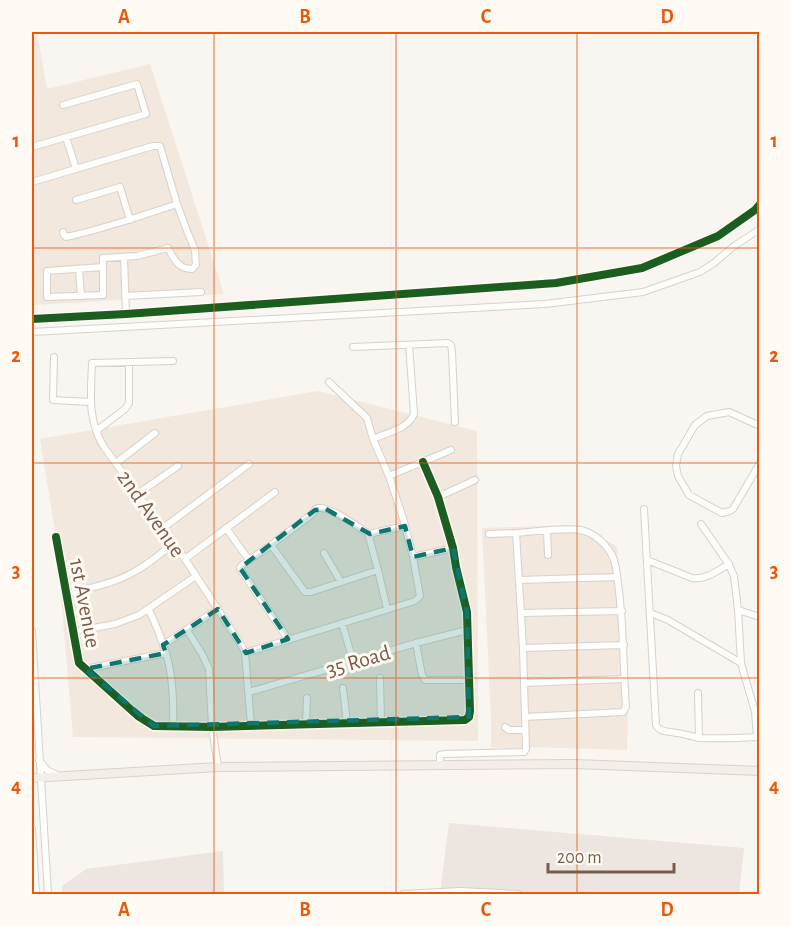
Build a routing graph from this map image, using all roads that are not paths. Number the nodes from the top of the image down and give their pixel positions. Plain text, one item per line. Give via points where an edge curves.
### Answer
1 (63, 105) dead end
2 (66, 137) junction
3 (32, 147) edge
4 (76, 169) junction
5 (32, 182) edge
6 (76, 200) dead end
7 (177, 204) junction
8 (759, 204) edge
9 (130, 220) junction
10 (759, 228) edge
11 (63, 232) dead end
12 (124, 257) junction
13 (103, 267) junction
14 (80, 269) junction
15 (201, 292) dead end
16 (81, 296) junction
17 (124, 296) junction
18 (126, 314) junction
19 (32, 319) edge
20 (32, 332) edge
21 (409, 345) junction
22 (353, 347) dead end
23 (54, 357) dead end
24 (173, 361) dead end
25 (129, 363) junction
26 (329, 382) dead end
27 (90, 402) junction
28 (455, 422) dead end
29 (759, 426) edge
30 (96, 431) junction
31 (155, 433) dead end
32 (373, 439) junction
33 (451, 450) dead end
34 (423, 462) junction
35 (116, 463) junction
36 (759, 463) edge
37 (249, 465) dead end
38 (178, 466) dead end
39 (389, 476) junction
40 (475, 480) dead end
41 (275, 492) dead end
42 (139, 493) junction
43 (438, 497) junction
44 (644, 509) dead end
45 (701, 524) dead end
46 (405, 526) junction
47 (163, 528) junction
48 (226, 528) junction
49 (547, 531) junction
50 (516, 533) junction
51 (489, 534) dead end
52 (370, 535) junction
53 (56, 537) dead end
54 (173, 544) junction
55 (272, 545) junction
56 (453, 548) junction
57 (324, 553) dead end
58 (548, 555) dead end
59 (413, 557) junction
60 (185, 559) junction
61 (249, 560) junction
62 (647, 560) junction
63 (729, 564) junction
64 (378, 570) junction
65 (196, 576) junction
66 (617, 577) junction
67 (519, 580) junction
68 (341, 582) junction
69 (66, 594) junction
70 (218, 609) junction
71 (387, 609) junction
72 (148, 610) junction
73 (738, 610) junction
74 (622, 611) junction
75 (521, 613) junction
76 (650, 613) junction
77 (759, 616) edge
78 (342, 623) junction
79 (187, 630) junction
80 (467, 630) junction
81 (32, 632) edge
82 (72, 632) junction
83 (288, 639) junction
84 (416, 643) junction
85 (164, 645) junction
86 (624, 645) junction
87 (523, 648) junction
88 (166, 653) junction
89 (245, 653) junction
90 (353, 661) junction
91 (741, 663) junction
92 (85, 669) junction
93 (380, 678) dead end
94 (624, 679) junction
95 (470, 680) junction
96 (524, 683) junction
97 (343, 688) dead end
98 (249, 692) junction
99 (698, 693) dead end
100 (307, 698) dead end
101 (525, 717) junction
102 (381, 722) junction
103 (347, 723) junction
104 (306, 724) junction
105 (251, 725) junction
106 (173, 727) junction
107 (213, 727) junction
108 (505, 727) dead end
109 (525, 730) junction
110 (758, 737) edge
111 (699, 738) junction
112 (39, 760) junction
113 (440, 765) junction
114 (219, 767) junction
115 (759, 771) edge
116 (57, 776) junction
117 (36, 777) edge
118 (32, 828) edge
119 (36, 894) edge
120 (48, 894) edge
121 (403, 894) edge
122 (518, 894) edge

1 - 2 street via 137,84 146,114
2 - 3 street
2 - 4 street
4 - 5 street
4 - 7 street via 160,146
6 - 9 street via 120,187
7 - 9 street
7 - 12 street via 195,249 196,265 192,269 176,264 168,248
8 - 18 street via 718,236 642,268 556,283
9 - 11 street via 66,237
10 - 20 street via 700,272 643,292 545,304
12 - 13 street via 103,258
12 - 17 street
13 - 14 street
13 - 16 street via 103,295
14 - 16 street
14 - 16 street via 47,271 47,297
15 - 17 street
17 - 18 street
18 - 19 street
21 - 22 street
21 - 28 street via 451,345
21 - 32 street via 414,414 406,424
23 - 27 street via 53,400
24 - 25 street
25 - 27 street, 2nd Avenue via 92,363
25 - 30 street via 129,403
26 - 32 street via 365,414
27 - 30 street, 2nd Avenue
29 - 36 street via 729,412 707,416 695,425 678,454 676,466 688,495 723,513 733,509
30 - 35 street, 2nd Avenue
31 - 35 street
32 - 39 street
33 - 34 street
34 - 39 street
34 - 43 street
35 - 42 street, 2nd Avenue
37 - 47 street
38 - 42 street
39 - 46 street
40 - 43 street
41 - 48 street
42 - 47 street, 2nd Avenue
43 - 56 street
44 - 62 street
45 - 63 street
46 - 52 street
46 - 59 street
47 - 54 street, 2nd Avenue
48 - 60 street
48 - 61 street
49 - 50 street
49 - 58 street
49 - 66 street via 581,530 597,538 614,559
50 - 51 street
50 - 67 street
52 - 55 street via 319,508
52 - 64 street
53 - 69 street, 1st Avenue
54 - 60 street, 2nd Avenue
54 - 69 street via 128,576
55 - 61 street
55 - 68 street via 305,592
56 - 59 street
56 - 80 street via 467,612
57 - 68 street
59 - 71 street via 420,596
60 - 65 street, 2nd Avenue
61 - 83 street via 240,568
62 - 63 street via 700,579
62 - 76 street
63 - 73 street
64 - 68 street
64 - 71 street
65 - 70 street, 2nd Avenue
65 - 72 street
66 - 67 street
66 - 74 street
67 - 75 street
69 - 82 street, 1st Avenue
70 - 79 street
70 - 89 street, 2nd Avenue
71 - 78 street
72 - 82 street via 115,624
72 - 85 street
73 - 77 street
73 - 91 street
74 - 75 street
74 - 86 street
75 - 87 street
76 - 91 street
76 - 111 street via 656,725 661,730
78 - 83 street
78 - 90 street
79 - 85 street
79 - 107 street via 209,669
80 - 84 street, 35 Road
80 - 95 street
81 - 112 street
82 - 92 street, 1st Avenue via 79,663
83 - 89 street
84 - 90 street, 35 Road
84 - 95 street via 424,680
85 - 88 street
86 - 87 street
86 - 94 street
87 - 96 street
88 - 92 street
88 - 106 street
89 - 98 street, 2nd Avenue
90 - 98 street, 35 Road
91 - 110 street
92 - 106 street, 1st Avenue via 138,716 154,726
93 - 102 street
94 - 96 street
94 - 101 street via 623,712
95 - 102 street, 1st Avenue via 467,719
96 - 101 street
97 - 103 street
98 - 105 street, 2nd Avenue
99 - 111 street
100 - 104 street
101 - 109 street
102 - 103 street, 1st Avenue
103 - 104 street, 1st Avenue
104 - 105 street, 1st Avenue
105 - 107 street, 1st Avenue
106 - 107 street, 1st Avenue
107 - 114 street
108 - 109 street
109 - 113 street via 524,752 446,754 440,755
110 - 111 street
112 - 116 street
112 - 117 street
113 - 114 main road
113 - 115 main road via 575,764
114 - 116 main road
116 - 117 main road
117 - 120 street
118 - 119 street
121 - 122 street

